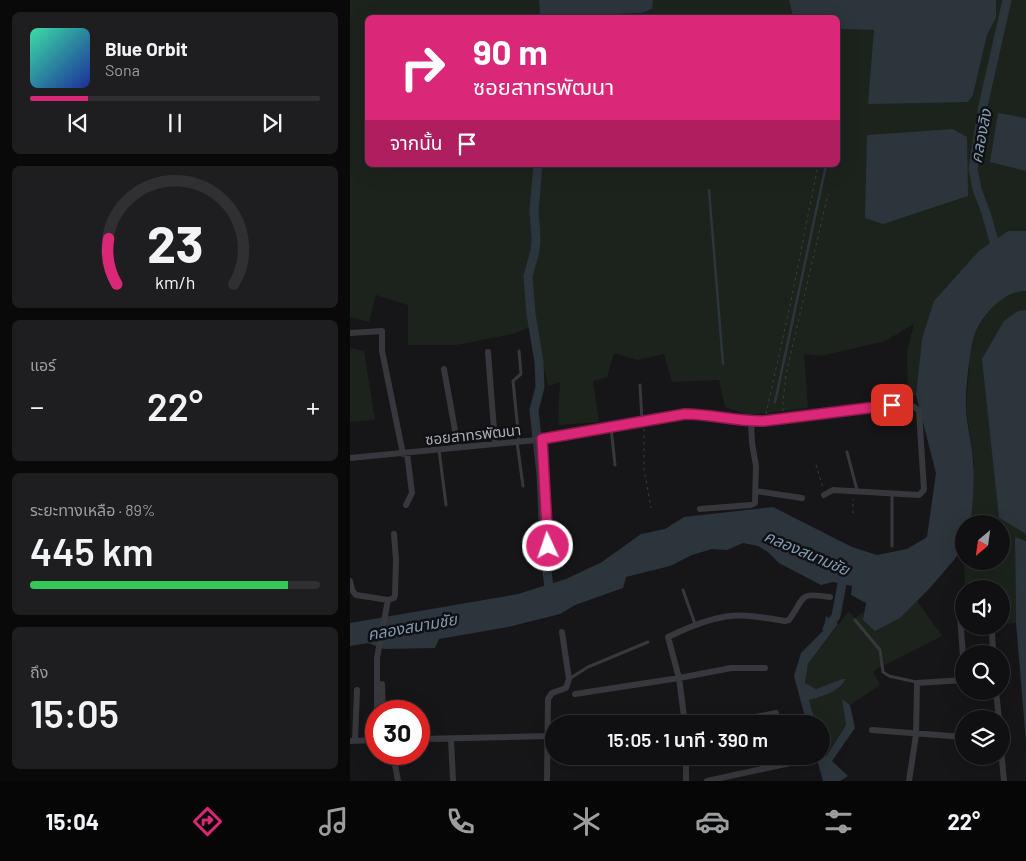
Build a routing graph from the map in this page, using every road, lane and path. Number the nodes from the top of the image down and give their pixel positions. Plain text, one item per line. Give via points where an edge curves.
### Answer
1 (818, 167) edge
2 (828, 194) dead end
3 (350, 333) edge
4 (519, 351) dead end
5 (488, 352) dead end
6 (444, 369) dead end
7 (640, 386) dead end
8 (784, 419) junction
9 (644, 421) junction
10 (764, 421) junction
11 (751, 422) junction
12 (611, 426) junction
13 (539, 439) junction
14 (518, 441) junction
15 (495, 443) junction
16 (458, 447) junction
17 (439, 449) junction
18 (847, 452) dead end
19 (405, 453) junction
20 (350, 458) edge
21 (615, 465) dead end
22 (816, 465) dead end
23 (523, 486) dead end
24 (756, 491) junction
25 (855, 492) junction
26 (892, 494) junction
27 (824, 495) joint
28 (802, 498) dead end
29 (446, 504) dead end
30 (406, 505) dead end
31 (651, 508) dead end
32 (700, 510) dead end
33 (853, 513) dead end
34 (394, 534) dead end
35 (892, 546) dead end
36 (550, 569) dead end
37 (350, 582) edge
38 (684, 590) dead end
39 (830, 597) dead end
40 (388, 600) junction
41 (855, 620) dead end
42 (695, 624) junction
43 (562, 632) dead end
44 (648, 642) dead end
45 (765, 668) dead end
46 (679, 678) junction
47 (570, 679) junction
48 (955, 681) edge
49 (917, 683) junction
50 (382, 684) dead end
51 (357, 690) dead end
52 (576, 694) dead end
53 (377, 700) edge
54 (383, 700) edge
55 (776, 713) dead end
56 (549, 715) edge
57 (684, 715) edge
58 (766, 715) edge
59 (872, 730) dead end
60 (916, 735) junction
61 (545, 736) edge
62 (955, 737) edge
63 (450, 738) junction
64 (430, 739) edge
65 (365, 740) edge
66 (352, 741) edge
67 (396, 765) edge
68 (547, 765) edge
69 (686, 765) edge
70 (781, 765) edge
71 (1002, 765) edge
72 (398, 781) edge
73 (453, 781) edge
74 (547, 781) edge
75 (686, 781) edge
76 (707, 781) edge
77 (909, 781) edge
78 (1004, 781) edge

1 - 10 path via 792,301
2 - 8 path via 786,374
3 - 19 street via 382,331 382,351
4 - 14 lane via 521,374 514,381
5 - 15 street
6 - 16 street
7 - 9 lane
8 - 10 street, ซอยสาทรพัฒนา
8 - 26 street, ซอยสาทรพัฒนา via 907,404 917,408 924,490 920,495
9 - 11 street, ซอยสาทรพัฒนา via 696,414
9 - 12 street, ซอยสาทรพัฒนา
9 - 31 path via 644,469
10 - 11 street, ซอยสาทรพัฒนา
11 - 24 street
12 - 13 street, ซอยสาทรพัฒนา
12 - 21 lane
13 - 14 street, ซอยสาทรพัฒนา
13 - 36 street
14 - 15 street, ซอยสาทรพัฒนา
14 - 23 lane
15 - 16 street, ซอยสาทรพัฒนา
16 - 17 street, ซอยสาทรพัฒนา
17 - 19 street, ซอยสาทรพัฒนา
17 - 29 lane
18 - 25 lane
19 - 20 street, ซอยสาทรพัฒนา
19 - 30 street via 412,493
22 - 27 path
24 - 28 street
24 - 32 street via 753,505
25 - 26 street, ซอยสาทรพัฒนา
25 - 27 street, ซอยสาทรพัฒนา via 833,490
25 - 33 path
26 - 35 lane
34 - 40 street via 395,594
37 - 40 street via 356,595
38 - 42 lane
39 - 42 street via 803,597 789,620 785,621 748,615
40 - 53 street via 378,651
41 - 49 lane via 880,650 883,672
42 - 46 street via 668,637
43 - 47 street
44 - 47 lane via 588,667
45 - 46 street via 731,668
46 - 52 street
46 - 57 street
47 - 56 street via 566,688 549,696
48 - 49 street
49 - 60 street
50 - 54 street
51 - 66 street
55 - 58 street
59 - 60 street
60 - 62 street
60 - 77 street
61 - 63 street
63 - 64 street
63 - 73 street
65 - 66 street
67 - 72 street
68 - 74 street
69 - 75 street
70 - 76 street
71 - 78 street

